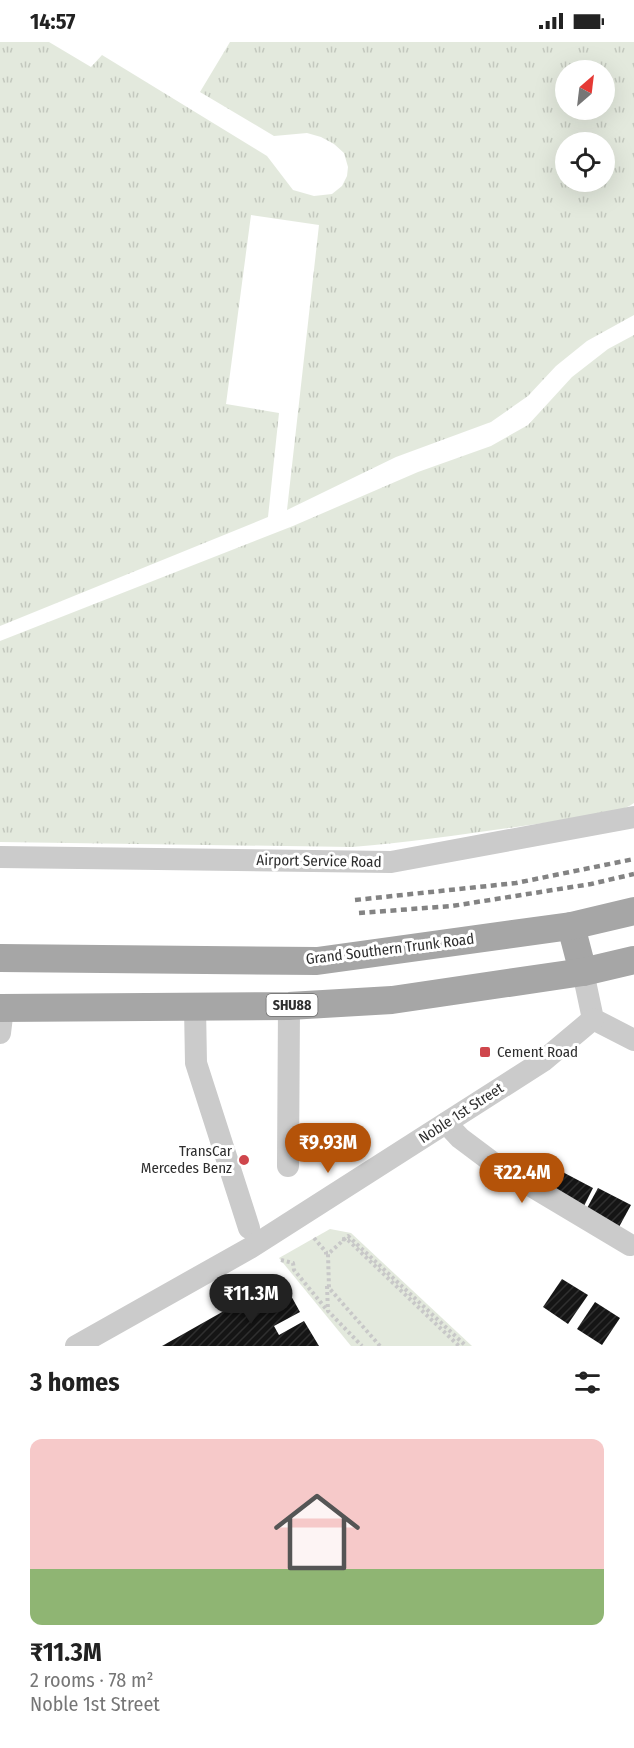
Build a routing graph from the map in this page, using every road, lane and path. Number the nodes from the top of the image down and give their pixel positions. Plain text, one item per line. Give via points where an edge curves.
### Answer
1 (634, 817) edge
2 (0, 857) edge
3 (634, 911) edge
4 (571, 926) junction
5 (0, 958) edge
6 (634, 960) edge
7 (317, 961) junction
8 (583, 972) junction
9 (327, 1004) junction
10 (195, 1006) junction
11 (289, 1006) junction
12 (1, 1016) edge
13 (593, 1019) junction
14 (634, 1041) edge
15 (446, 1123) junction
16 (288, 1166) dead end
17 (249, 1228) dead end
18 (314, 1238) dead end
19 (344, 1239) junction
20 (630, 1245) dead end
21 (326, 1252) junction
22 (281, 1260) dead end
23 (328, 1311) junction
24 (104, 1339) edge
25 (76, 1346) edge
26 (362, 1346) edge
27 (380, 1346) edge
28 (459, 1346) edge
29 (466, 1346) edge

1 - 2 street, Airport Service Road via 391,862
3 - 4 main road, Grand Southern Trunk Road
4 - 7 main road, Grand Southern Trunk Road
4 - 8 main road
5 - 7 main road, Grand Southern Trunk Road
6 - 8 main road, SHU88
7 - 9 main road
8 - 9 main road, SHU88 via 392,1000
8 - 13 street
9 - 11 main road, SHU88
10 - 11 main road, SHU88
10 - 12 main road, SHU88
10 - 17 street via 196,1063
11 - 16 street
13 - 14 street
13 - 15 street, Noble 1st Street via 543,1061
15 - 20 street via 496,1165
15 - 24 street, Noble 1st Street
18 - 21 path
19 - 21 path
19 - 27 path via 328,1254 329,1288
19 - 28 path
19 - 29 path via 350,1237
21 - 23 path
22 - 23 path via 293,1263 294,1270
23 - 26 path
24 - 25 street, Noble 1st Street

